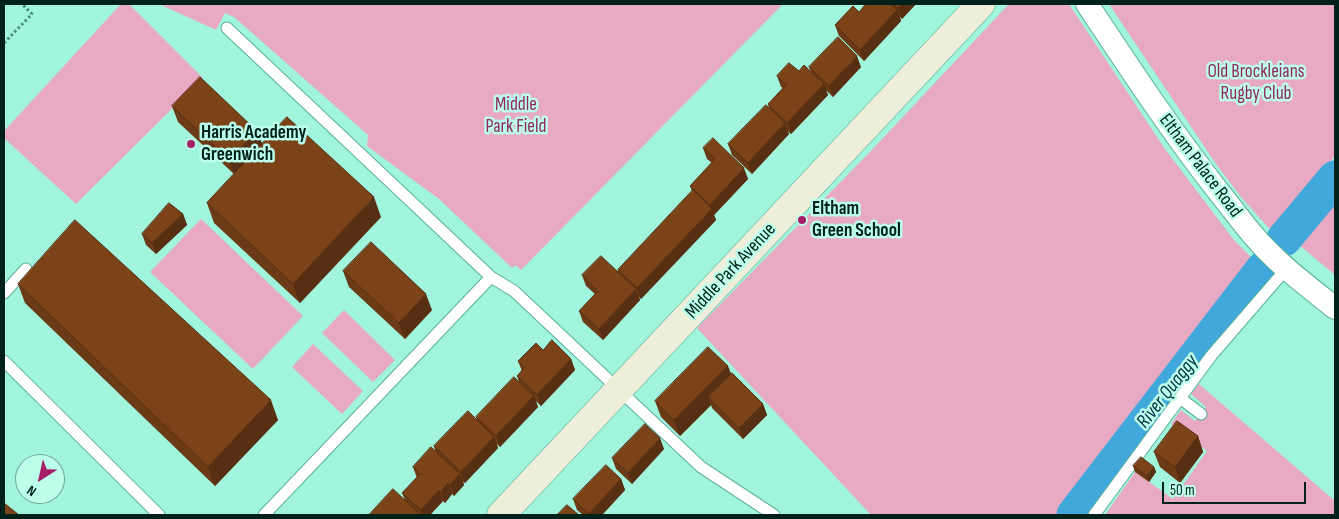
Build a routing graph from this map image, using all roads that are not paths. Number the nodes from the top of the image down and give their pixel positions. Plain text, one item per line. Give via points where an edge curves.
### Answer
1 (981, 4) edge
2 (1087, 4) edge
3 (227, 28) dead end
4 (1286, 268) junction
5 (26, 270) dead end
6 (491, 277) junction
7 (4, 293) edge
8 (1335, 308) edge
9 (4, 361) edge
10 (620, 389) junction
11 (1180, 398) junction
12 (1200, 414) dead end
13 (159, 515) edge
14 (264, 515) edge
15 (501, 515) edge
16 (774, 515) edge
17 (1094, 515) edge

1 - 10 street, Middle Park Avenue
2 - 4 street, Eltham Palace Road via 1190,155 1261,245
3 - 6 lane
4 - 8 street, Eltham Palace Road
4 - 11 lane via 1211,356
5 - 7 lane
6 - 10 lane via 514,291
6 - 14 lane
9 - 13 lane
10 - 15 street, Middle Park Avenue
10 - 16 lane via 701,467
11 - 12 lane
11 - 17 lane

